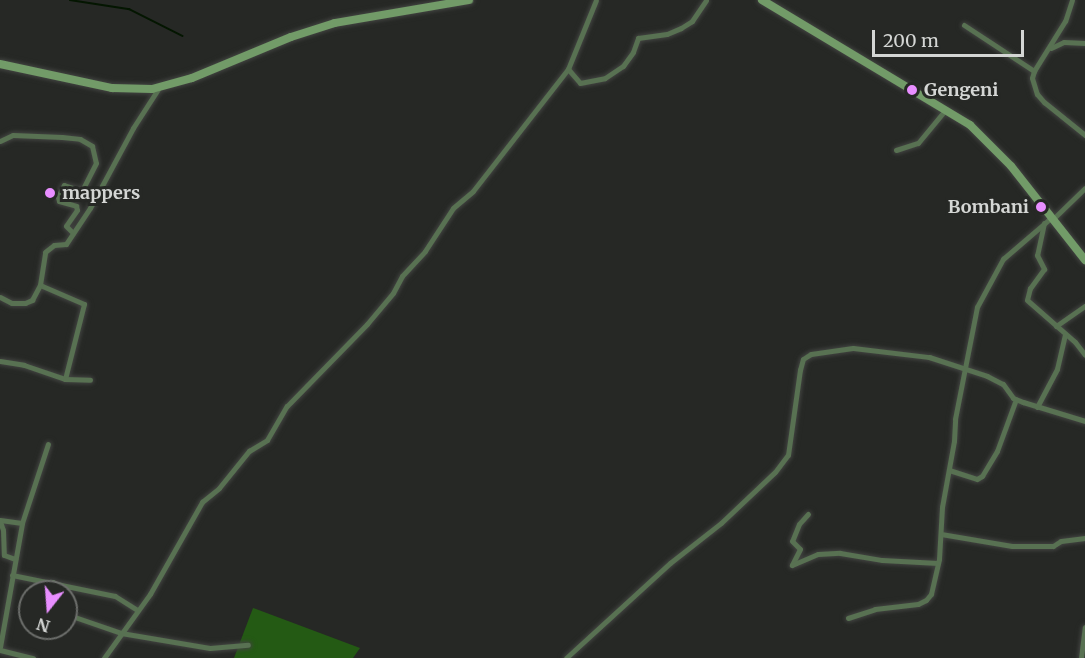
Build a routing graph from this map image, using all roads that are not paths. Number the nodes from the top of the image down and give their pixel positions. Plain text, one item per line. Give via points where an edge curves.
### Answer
1 (466, 0) edge
2 (596, 0) edge
3 (706, 0) edge
4 (762, 0) edge
5 (1072, 0) edge
6 (964, 25) dead end
7 (1085, 43) edge
8 (1050, 49) junction
9 (0, 64) edge
10 (568, 69) junction
11 (1034, 70) junction
12 (159, 88) junction
13 (946, 109) junction
14 (1085, 135) edge
15 (0, 141) edge
16 (896, 150) dead end
17 (1085, 188) edge
18 (1053, 217) junction
19 (1044, 223) junction
20 (74, 232) junction
21 (1085, 260) edge
22 (40, 285) junction
23 (0, 297) edge
24 (1085, 306) edge
25 (1056, 326) junction
26 (1065, 334) junction
27 (1085, 355) edge
28 (0, 361) edge
29 (965, 370) junction
30 (65, 380) junction
31 (90, 380) dead end
32 (1016, 399) junction
33 (1037, 407) junction
34 (1085, 421) edge
35 (48, 444) dead end
36 (949, 470) junction
37 (808, 514) dead end
38 (0, 520) edge
39 (22, 523) junction
40 (940, 534) junction
41 (1085, 538) edge
42 (15, 559) junction
43 (938, 562) junction
44 (12, 575) junction
45 (23, 580) edge
46 (78, 588) edge
47 (137, 610) junction
48 (848, 618) dead end
49 (78, 619) edge
50 (1085, 627) edge
51 (121, 633) junction
52 (248, 645) dead end
53 (0, 649) edge
54 (33, 658) edge
55 (104, 658) edge
56 (566, 658) edge
57 (1081, 658) edge

1 - 12 street via 335,23
2 - 10 street
3 - 10 street via 693,21 681,28 638,38 623,66 605,78 580,83
4 - 13 street
5 - 8 street
6 - 11 street
7 - 8 street via 1064,42
8 - 11 street
9 - 12 street via 112,87
10 - 47 street via 473,191 453,208 425,251 367,324 287,406 267,440 249,451 219,488 202,502
11 - 14 street via 1037,94
12 - 20 street
13 - 16 street via 918,143
13 - 18 street via 992,145
15 - 20 street via 13,135 62,137 80,139 92,146 96,163 82,191 64,185 58,197 58,201 76,206 66,226
17 - 18 street
18 - 19 street
18 - 21 street
19 - 25 street via 1037,255 1044,269 1030,288 1027,300
19 - 29 street via 1003,259 977,307
20 - 22 street via 66,244 54,245 45,252
22 - 23 street via 32,300 25,303 12,303
22 - 30 street via 84,304
24 - 25 street
25 - 26 street
26 - 27 street
26 - 33 street via 1057,369
28 - 30 street
29 - 32 street via 1003,384
29 - 36 street
29 - 56 street via 929,357 854,348 811,354 803,359 788,455 721,523 670,563
30 - 31 street
32 - 33 street
32 - 36 street via 997,451 982,476
33 - 34 street
35 - 39 street
36 - 40 street
37 - 43 street via 792,541 800,549 792,565 819,554 840,553 882,560
38 - 39 street
38 - 42 street via 4,555
39 - 42 street
40 - 41 street via 1012,546 1053,546
40 - 43 street
42 - 44 street
43 - 48 street via 926,600
44 - 45 street
44 - 53 street
46 - 47 street via 115,596
47 - 51 street
49 - 51 street
50 - 57 street
51 - 52 street via 210,648
51 - 55 street
53 - 54 street

